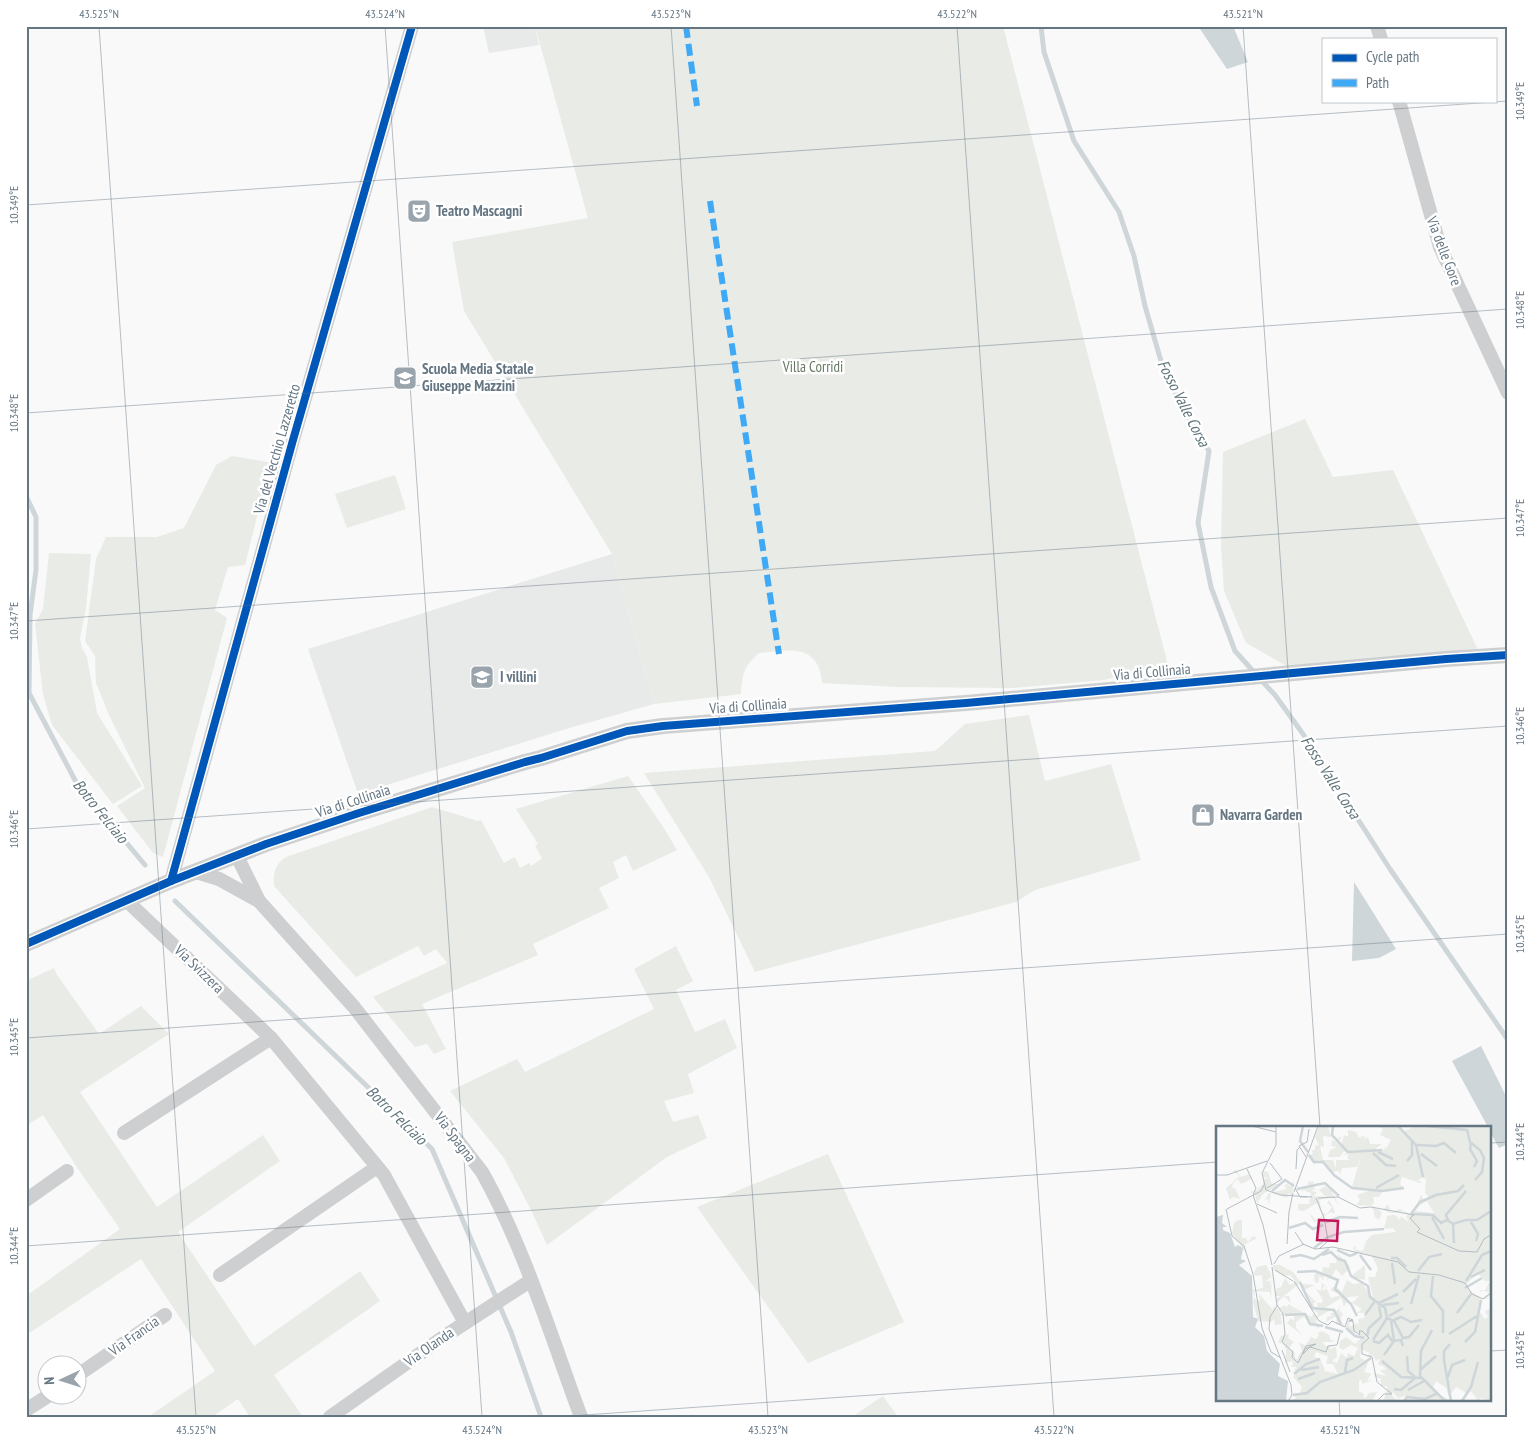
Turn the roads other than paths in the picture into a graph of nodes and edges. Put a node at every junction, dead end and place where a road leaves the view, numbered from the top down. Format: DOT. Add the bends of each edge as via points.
graph roads {
  1 [pos="412,26"];
  2 [pos="1377,26"];
  3 [pos="1381,38"];
  4 [pos="1399,102"];
  5 [pos="1508,393"];
  6 [pos="1508,655"];
  7 [pos="238,856"];
  8 [pos="196,872"];
  9 [pos="171,881"];
  10 [pos="126,900"];
  11 [pos="259,900"];
  12 [pos="26,944"];
  13 [pos="271,1038"];
  14 [pos="124,1133"];
  15 [pos="377,1167"];
  16 [pos="67,1171"];
  17 [pos="26,1200"];
  18 [pos="220,1275"];
  19 [pos="530,1281"];
  20 [pos="166,1315"];
  21 [pos="468,1321"];
  22 [pos="88,1368"];
  23 [pos="38,1402"];
  24 [pos="26,1410"];
  25 [pos="330,1417"];
  26 [pos="581,1417"];
  1 -- 9 [label="street, Via del Vecchio Lazzeretto"];
  2 -- 3 [label="street"];
  4 -- 5 [label="street, Via delle Gore" via="1440,247"];
  6 -- 7 [label="street, Via di Collinaia" via="627,731 359,812"];
  7 -- 8 [label="street, Via di Collinaia"];
  7 -- 11 [label="street, Via Spagna"];
  8 -- 9 [label="street, Via di Collinaia"];
  8 -- 11 [label="street, Via Spagna" via="219,879"];
  9 -- 10 [label="street, Via di Collinaia"];
  10 -- 12 [label="street, Via di Collinaia"];
  10 -- 13 [label="street, Via Svizzera"];
  11 -- 19 [label="street, Via Spagna" via="354,1008 482,1172"];
  13 -- 14 [label="street"];
  13 -- 15 [label="street, Via Svizzera"];
  15 -- 18 [label="street"];
  15 -- 21 [label="street, Via Svizzera"];
  16 -- 17 [label="street"];
  19 -- 21 [label="street, Via Olanda"];
  19 -- 26 [label="street, Via Spagna"];
  20 -- 22 [label="street, Via Francia"];
  21 -- 25 [label="street, Via Olanda"];
  23 -- 24 [label="street"];
}
